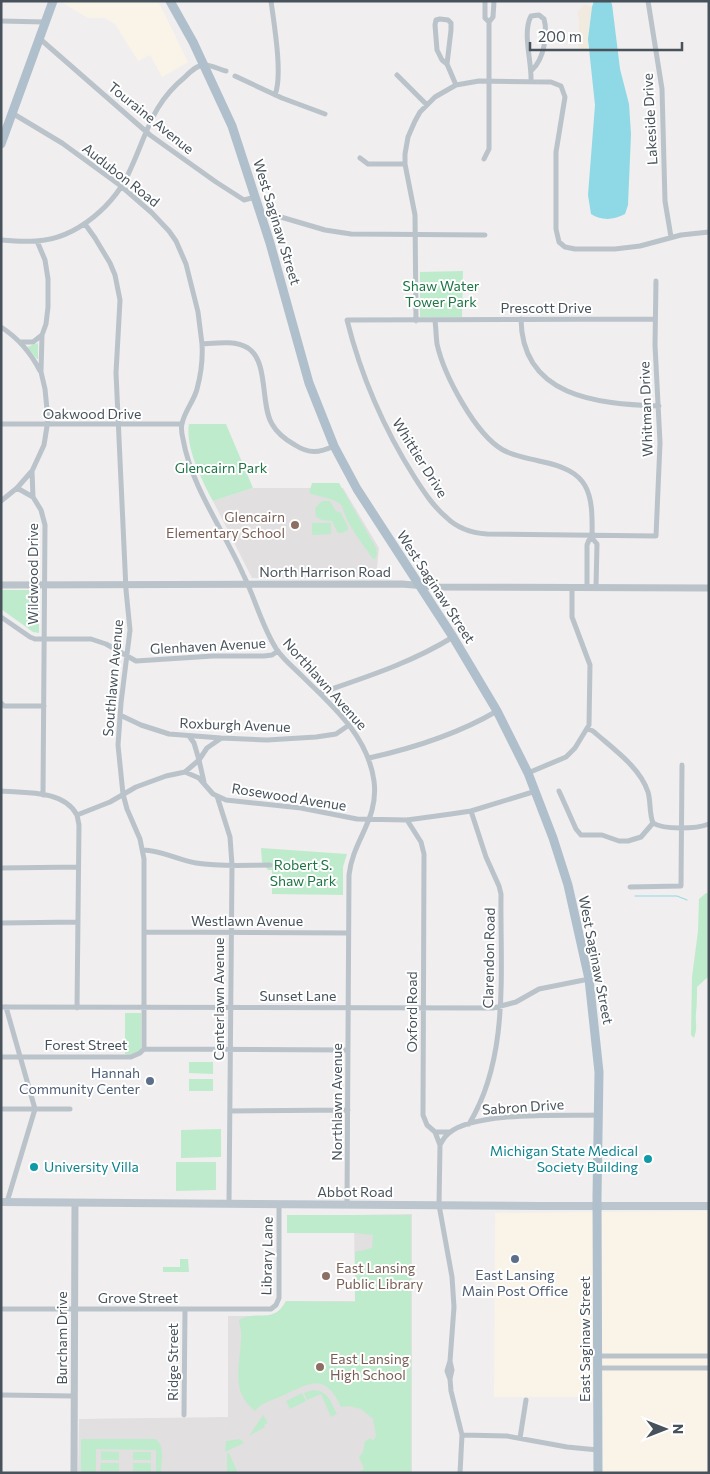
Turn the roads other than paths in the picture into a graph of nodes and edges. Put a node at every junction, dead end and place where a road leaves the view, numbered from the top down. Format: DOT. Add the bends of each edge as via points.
graph roads {
  1 [pos="53,1"];
  2 [pos="170,1"];
  3 [pos="270,1"];
  4 [pos="485,1"];
  5 [pos="494,1"];
  6 [pos="648,1"];
  7 [pos="1,21"];
  8 [pos="45,22"];
  9 [pos="489,22"];
  10 [pos="39,38"];
  11 [pos="204,64"];
  12 [pos="447,64"];
  13 [pos="532,70"];
  14 [pos="226,71"];
  15 [pos="397,75"];
  16 [pos="235,76"];
  17 [pos="489,81"];
  18 [pos="531,81"];
  19 [pos="456,85"];
  20 [pos="275,95"];
  21 [pos="427,105"];
  22 [pos="12,113"];
  23 [pos="325,114"];
  24 [pos="145,131"];
  25 [pos="1,144"];
  26 [pos="360,158"];
  27 [pos="484,159"];
  28 [pos="405,164"];
  29 [pos="121,186"];
  30 [pos="256,197"];
  31 [pos="262,216"];
  32 [pos="84,224"];
  33 [pos="709,232"];
  34 [pos="416,235"];
  35 [pos="485,235"];
  36 [pos="671,237"];
  37 [pos="1,240"];
  38 [pos="37,241"];
  39 [pos="656,281"];
  40 [pos="521,319"];
  41 [pos="655,319"];
  42 [pos="347,320"];
  43 [pos="416,321"];
  44 [pos="435,321"];
  45 [pos="1,327"];
  46 [pos="42,335"];
  47 [pos="21,342"];
  48 [pos="202,344"];
  49 [pos="40,372"];
  50 [pos="659,406"];
  51 [pos="1,424"];
  52 [pos="182,424"];
  53 [pos="48,425"];
  54 [pos="118,425"];
  55 [pos="334,446"];
  56 [pos="32,471"];
  57 [pos="17,488"];
  58 [pos="33,497"];
  59 [pos="1,501"];
  60 [pos="656,536"];
  61 [pos="592,537"];
  62 [pos="248,584"];
  63 [pos="1,585"];
  64 [pos="45,585"];
  65 [pos="126,585"];
  66 [pos="419,586"];
  67 [pos="572,587"];
  68 [pos="587,587"];
  69 [pos="596,587"];
  70 [pos="709,588"];
  71 [pos="1,617"];
  72 [pos="453,637"];
  73 [pos="44,639"];
  74 [pos="278,651"];
  75 [pos="128,656"];
  76 [pos="320,694"];
  77 [pos="2,705"];
  78 [pos="44,706"];
  79 [pos="497,711"];
  80 [pos="120,715"];
  81 [pos="349,725"];
  82 [pos="588,729"];
  83 [pos="189,736"];
  84 [pos="221,738"];
  85 [pos="369,758"];
  86 [pos="199,760"];
  87 [pos="682,765"];
  88 [pos="185,772"];
  89 [pos="528,773"];
  90 [pos="204,783"];
  91 [pos="1,791"];
  92 [pos="536,791"];
  93 [pos="559,791"];
  94 [pos="123,794"];
  95 [pos="43,795"];
  96 [pos="217,796"];
  97 [pos="471,811"];
  98 [pos="77,815"];
  99 [pos="370,820"];
  100 [pos="407,820"];
  101 [pos="653,823"];
  102 [pos="709,824"];
  103 [pos="681,827"];
  104 [pos="143,850"];
  105 [pos="232,865"];
  106 [pos="270,865"];
  107 [pos="1,868"];
  108 [pos="78,868"];
  109 [pos="630,887"];
  110 [pos="78,922"];
  111 [pos="1,923"];
  112 [pos="145,932"];
  113 [pos="231,932"];
  114 [pos="348,933"];
  115 [pos="589,979"];
  116 [pos="4,1007"];
  117 [pos="144,1007"];
  118 [pos="230,1007"];
  119 [pos="423,1007"];
  120 [pos="500,1007"];
  121 [pos="77,1008"];
  122 [pos="348,1008"];
  123 [pos="144,1049"];
  124 [pos="231,1050"];
  125 [pos="348,1050"];
  126 [pos="1,1057"];
  127 [pos="20,1057"];
  128 [pos="1,1109"];
  129 [pos="36,1109"];
  130 [pos="70,1109"];
  131 [pos="477,1109"];
  132 [pos="348,1110"];
  133 [pos="230,1111"];
  134 [pos="600,1115"];
  135 [pos="485,1120"];
  136 [pos="468,1124"];
  137 [pos="435,1132"];
  138 [pos="450,1132"];
  139 [pos="440,1146"];
  140 [pos="4,1202"];
  141 [pos="75,1204"];
  142 [pos="229,1204"];
  143 [pos="279,1204"];
  144 [pos="347,1204"];
  145 [pos="439,1205"];
  146 [pos="598,1205"];
  147 [pos="709,1206"];
  148 [pos="274,1308"];
  149 [pos="1,1309"];
  150 [pos="75,1309"];
  151 [pos="185,1309"];
  152 [pos="599,1356"];
  153 [pos="709,1356"];
  154 [pos="599,1368"];
  155 [pos="709,1368"];
  156 [pos="1,1395"];
  157 [pos="74,1396"];
  158 [pos="526,1400"];
  159 [pos="184,1415"];
  160 [pos="462,1435"];
  161 [pos="520,1438"];
  162 [pos="598,1450"];
  163 [pos="74,1473"];
  164 [pos="460,1473"];
  165 [pos="598,1473"];
  1 -- 8 [label="main road"];
  2 -- 11 [label="main road, West Saginaw Street"];
  3 -- 20 [label="street" via="278,72"];
  4 -- 9 [label="street" via="485,18"];
  5 -- 9 [label="street" via="493,17"];
  6 -- 36 [label="street, Lakeside Drive" via="661,73 665,201"];
  7 -- 8 [label="street"];
  8 -- 10 [label="main road"];
  9 -- 17 [label="street"];
  10 -- 22 [label="main road"];
  10 -- 24 [label="street, Touraine Avenue"];
  11 -- 14 [label="street"];
  11 -- 24 [label="street" via="196,67 170,91"];
  11 -- 30 [label="main road, West Saginaw Street" via="232,126"];
  12 -- 12 [label="street" via="436,50 435,25 440,19 448,20 451,26"];
  12 -- 19 [label="street"];
  13 -- 13 [label="street" via="538,64 546,32 544,19 539,15 531,16 527,32"];
  13 -- 18 [label="street"];
  15 -- 21 [label="street"];
  16 -- 20 [label="street"];
  17 -- 18 [label="street"];
  17 -- 19 [label="street"];
  17 -- 27 [label="street" via="489,149"];
  18 -- 36 [label="street" via="555,82 565,92 556,152 556,229 559,242 575,249 615,249"];
  19 -- 21 [label="street"];
  20 -- 23 [label="street"];
  21 -- 28 [label="street" via="408,137"];
  22 -- 25 [label="main road"];
  22 -- 29 [label="street, Audubon Road" via="62,143"];
  24 -- 29 [label="street"];
  24 -- 30 [label="street, Touraine Avenue" via="244,200"];
  26 -- 28 [label="street" via="368,164"];
  28 -- 34 [label="street"];
  29 -- 32 [label="street" via="108,205"];
  29 -- 48 [label="street, Audubon Road" via="152,213 176,241 191,283"];
  30 -- 31 [label="main road, West Saginaw Street"];
  31 -- 34 [label="street" via="274,214 337,233"];
  31 -- 55 [label="main road, West Saginaw Street" via="309,383"];
  32 -- 38 [label="street"];
  32 -- 54 [label="street, Southlawn Avenue" via="110,263 119,294 116,356"];
  33 -- 36 [label="street"];
  34 -- 35 [label="street"];
  34 -- 43 [label="street"];
  37 -- 38 [label="street"];
  38 -- 46 [label="street, Wildwood Drive" via="46,260 48,279 46,324"];
  39 -- 41 [label="street, Whitman Drive"];
  40 -- 41 [label="street, Prescott Drive"];
  40 -- 44 [label="street, Prescott Drive"];
  40 -- 50 [label="street" via="523,342 530,360 556,387 599,400"];
  41 -- 50 [label="street, Whitman Drive"];
  42 -- 43 [label="street, Prescott Drive"];
  42 -- 61 [label="street, Whittier Drive" via="359,364 388,431 414,477 447,518 466,530 481,534"];
  43 -- 44 [label="street, Prescott Drive"];
  44 -- 61 [label="street" via="437,343 445,366 478,426 503,450 560,466 578,477 590,496"];
  45 -- 47 [label="street"];
  46 -- 47 [label="street" via="33,342"];
  46 -- 49 [label="street, Wildwood Drive"];
  47 -- 49 [label="street"];
  48 -- 52 [label="street" via="202,368 197,391"];
  48 -- 55 [label="street" via="233,344 247,348 256,357 268,416 277,432 298,447 312,452"];
  49 -- 53 [label="street, Wildwood Drive" via="45,388"];
  50 -- 60 [label="street, Whitman Drive"];
  51 -- 53 [label="street, Oakwood Drive"];
  52 -- 54 [label="street, Oakwood Drive"];
  52 -- 62 [label="street, Northlawn Avenue" via="186,452 200,486"];
  53 -- 54 [label="street, Oakwood Drive"];
  53 -- 56 [label="street, Wildwood Drive" via="44,445"];
  54 -- 65 [label="street, Southlawn Avenue"];
  55 -- 66 [label="main road, West Saginaw Street" via="357,489"];
  56 -- 57 [label="street"];
  56 -- 58 [label="street, Wildwood Drive"];
  57 -- 58 [label="street"];
  57 -- 59 [label="street"];
  58 -- 64 [label="street, Wildwood Drive" via="44,517"];
  60 -- 61 [label="street, Whittier Drive"];
  61 -- 68 [label="street" via="587,545"];
  61 -- 69 [label="street" via="597,544"];
  62 -- 65 [label="street, North Harrison Road"];
  62 -- 66 [label="street, North Harrison Road"];
  62 -- 74 [label="street, Northlawn Avenue"];
  63 -- 64 [label="street, North Harrison Road"];
  64 -- 65 [label="street, North Harrison Road"];
  64 -- 73 [label="street, Wildwood Drive"];
  65 -- 75 [label="street, Southlawn Avenue" via="130,630"];
  66 -- 67 [label="street, North Harrison Road"];
  66 -- 72 [label="main road, West Saginaw Street"];
  67 -- 68 [label="street, North Harrison Road"];
  67 -- 82 [label="street" via="572,617 590,665"];
  68 -- 69 [label="street, North Harrison Road"];
  69 -- 70 [label="street, North Harrison Road"];
  71 -- 73 [label="street, Glenhaven Avenue" via="30,637"];
  72 -- 76 [label="street" via="402,664"];
  72 -- 79 [label="main road, West Saginaw Street"];
  73 -- 75 [label="street, Glenhaven Avenue" via="91,639"];
  73 -- 78 [label="street, Wildwood Drive"];
  74 -- 75 [label="street, Glenhaven Avenue" via="264,656 138,661"];
  74 -- 76 [label="street, Northlawn Avenue"];
  75 -- 80 [label="street, Southlawn Avenue"];
  76 -- 81 [label="street, Northlawn Avenue"];
  77 -- 78 [label="street"];
  78 -- 95 [label="street, Wildwood Drive"];
  79 -- 85 [label="street" via="445,736"];
  79 -- 89 [label="main road, West Saginaw Street"];
  80 -- 83 [label="street, Roxburgh Avenue" via="156,731"];
  80 -- 94 [label="street, Southlawn Avenue" via="118,745"];
  81 -- 84 [label="street, Roxburgh Avenue" via="336,734 316,738"];
  81 -- 85 [label="street, Northlawn Avenue"];
  82 -- 89 [label="street" via="566,757"];
  82 -- 101 [label="street" via="642,779 648,791"];
  83 -- 84 [label="street, Roxburgh Avenue"];
  83 -- 86 [label="street"];
  84 -- 86 [label="street"];
  85 -- 99 [label="street, Northlawn Avenue" via="375,790"];
  86 -- 88 [label="street"];
  86 -- 90 [label="street"];
  87 -- 103 [label="street"];
  88 -- 90 [label="street, Rosewood Avenue"];
  88 -- 94 [label="street" via="166,776"];
  89 -- 92 [label="main road, West Saginaw Street"];
  90 -- 96 [label="street, Rosewood Avenue"];
  91 -- 95 [label="street"];
  92 -- 97 [label="street, Rosewood Avenue"];
  92 -- 115 [label="main road, West Saginaw Street" via="568,885"];
  93 -- 101 [label="street" via="581,835 602,835 628,841 642,837"];
  94 -- 98 [label="street"];
  94 -- 104 [label="street, Southlawn Avenue"];
  95 -- 98 [label="street" via="62,800"];
  96 -- 99 [label="street, Rosewood Avenue"];
  96 -- 105 [label="street, Centerlawn Avenue" via="230,837"];
  97 -- 100 [label="street, Rosewood Avenue"];
  97 -- 120 [label="street, Clarendon Road" via="501,894"];
  98 -- 108 [label="street"];
  99 -- 100 [label="street, Rosewood Avenue"];
  99 -- 114 [label="street, Northlawn Avenue" via="350,866"];
  100 -- 119 [label="street, Oxford Road" via="421,842 424,854"];
  101 -- 103 [label="street" via="663,827"];
  102 -- 103 [label="street"];
  103 -- 109 [label="street" via="681,886"];
  104 -- 105 [label="street" via="198,863"];
  104 -- 112 [label="street, Southlawn Avenue"];
  105 -- 106 [label="street"];
  105 -- 113 [label="street, Centerlawn Avenue"];
  107 -- 108 [label="street"];
  108 -- 110 [label="street"];
  110 -- 111 [label="street"];
  110 -- 121 [label="street"];
  112 -- 113 [label="street, Westlawn Avenue"];
  112 -- 117 [label="street, Southlawn Avenue"];
  113 -- 114 [label="street, Westlawn Avenue"];
  113 -- 118 [label="street, Centerlawn Avenue"];
  114 -- 122 [label="street, Northlawn Avenue"];
  115 -- 120 [label="street, Sunset Lane" via="539,990"];
  115 -- 134 [label="main road, West Saginaw Street" via="597,1046"];
  116 -- 121 [label="street, Sunset Lane"];
  116 -- 127 [label="street"];
  117 -- 118 [label="street, Sunset Lane"];
  117 -- 121 [label="street, Sunset Lane"];
  117 -- 123 [label="street, Southlawn Avenue"];
  118 -- 122 [label="street, Sunset Lane"];
  118 -- 124 [label="street, Centerlawn Avenue"];
  119 -- 120 [label="street, Sunset Lane"];
  119 -- 122 [label="street, Sunset Lane"];
  119 -- 137 [label="street, Oxford Road" via="423,1115"];
  120 -- 131 [label="street, Clarendon Road" via="491,1070"];
  122 -- 125 [label="street, Northlawn Avenue"];
  123 -- 124 [label="street, Forest Street"];
  123 -- 127 [label="street, Forest Street" via="131,1057"];
  124 -- 125 [label="street, Forest Street"];
  124 -- 133 [label="street, Centerlawn Avenue"];
  125 -- 132 [label="street, Northlawn Avenue"];
  126 -- 127 [label="street, Forest Street"];
  127 -- 129 [label="street"];
  128 -- 129 [label="street"];
  129 -- 130 [label="street"];
  129 -- 140 [label="street"];
  131 -- 135 [label="street"];
  131 -- 136 [label="street, Clarendon Road"];
  132 -- 133 [label="street"];
  132 -- 144 [label="street, Northlawn Avenue"];
  133 -- 142 [label="street, Centerlawn Avenue"];
  134 -- 135 [label="street, Sabron Drive"];
  134 -- 146 [label="main road, West Saginaw Street"];
  135 -- 136 [label="street, Sabron Drive"];
  136 -- 138 [label="street, Sabron Drive"];
  137 -- 138 [label="street, Sabron Drive"];
  137 -- 139 [label="street, Oxford Road"];
  138 -- 139 [label="street"];
  139 -- 145 [label="street, Oxford Road"];
  140 -- 141 [label="main road, Abbot Road"];
  141 -- 142 [label="main road, Abbot Road"];
  141 -- 150 [label="street, Burcham Drive"];
  142 -- 143 [label="main road, Abbot Road"];
  143 -- 144 [label="main road, Abbot Road"];
  143 -- 148 [label="street, Library Lane" via="279,1298"];
  144 -- 145 [label="main road, Abbot Road"];
  145 -- 146 [label="main road, Abbot Road"];
  145 -- 160 [label="street, Oxford Road" via="453,1286 447,1371"];
  146 -- 147 [label="main road, Abbot Road"];
  146 -- 152 [label="main road, East Saginaw Street"];
  148 -- 151 [label="street, Grove Street"];
  149 -- 150 [label="street, Grove Street"];
  150 -- 151 [label="street, Grove Street"];
  150 -- 157 [label="street, Burcham Drive"];
  151 -- 159 [label="street, Ridge Street"];
  152 -- 153 [label="street"];
  152 -- 154 [label="main road, East Saginaw Street"];
  154 -- 155 [label="street"];
  154 -- 162 [label="main road, East Saginaw Street"];
  156 -- 157 [label="street"];
  157 -- 163 [label="street, Burcham Drive"];
  158 -- 161 [label="street"];
  160 -- 161 [label="street"];
  160 -- 164 [label="street, Oxford Road"];
  161 -- 162 [label="street"];
  162 -- 165 [label="main road, East Saginaw Street"];
}
